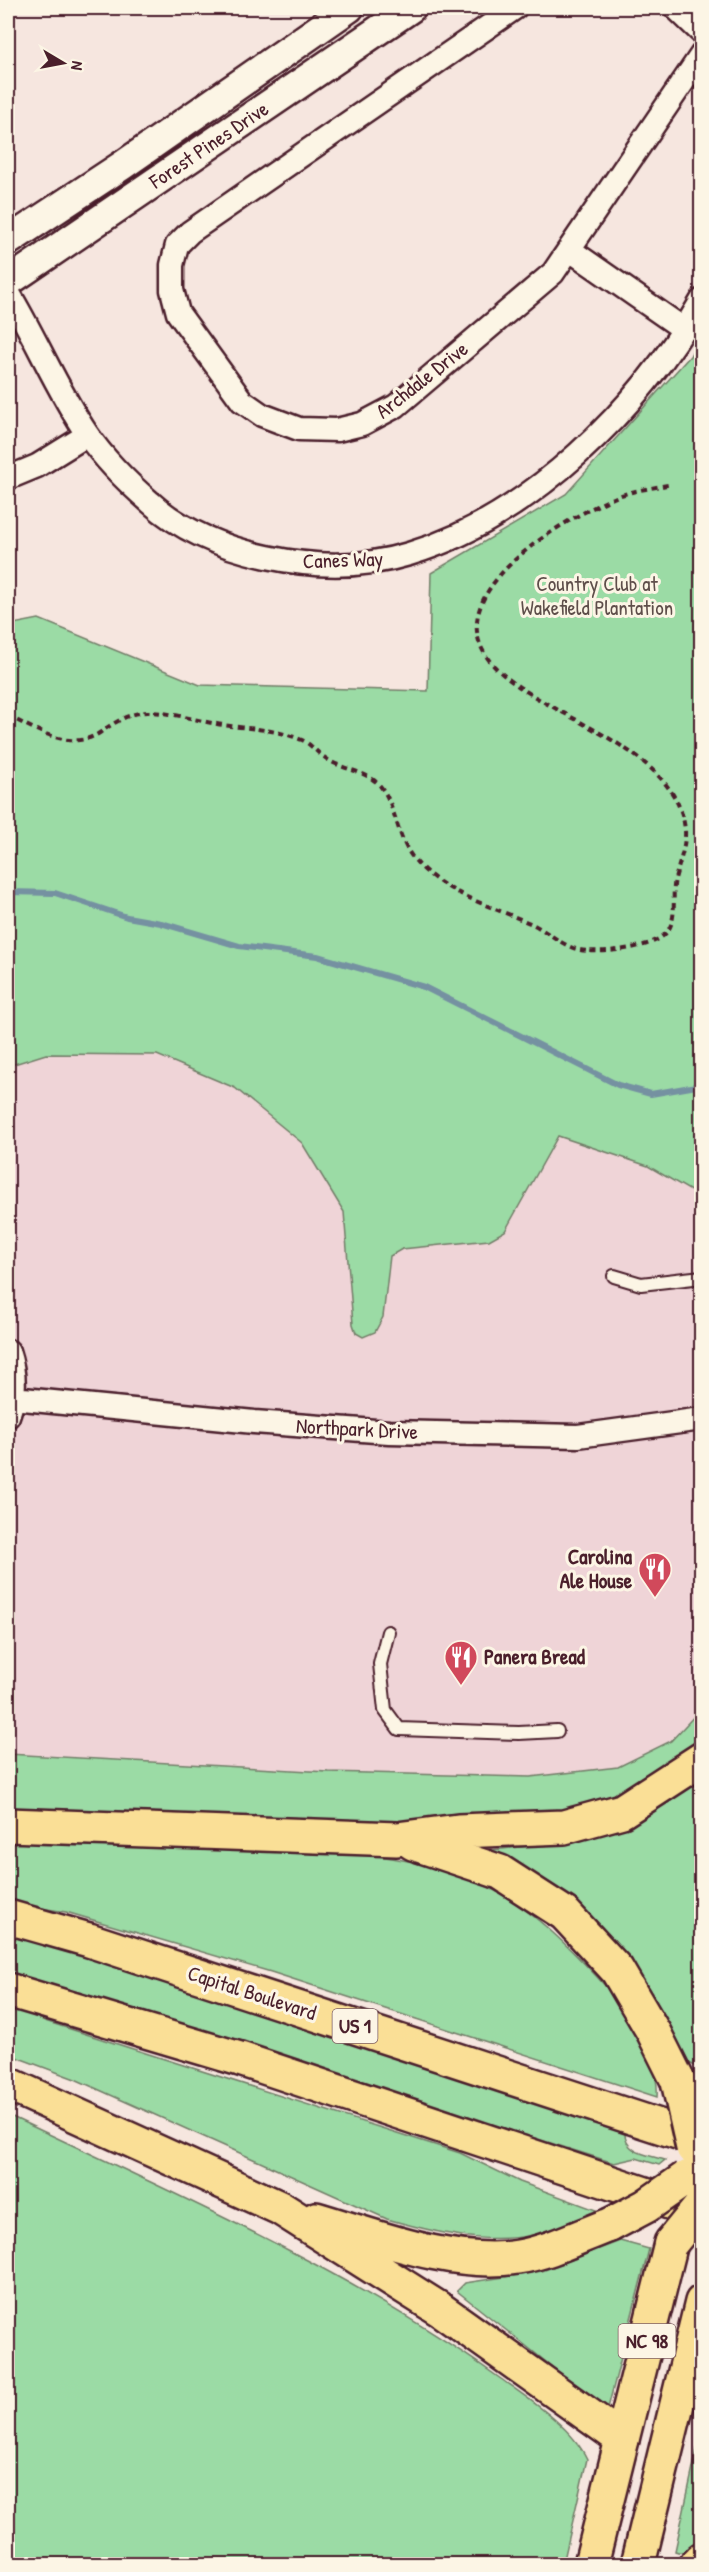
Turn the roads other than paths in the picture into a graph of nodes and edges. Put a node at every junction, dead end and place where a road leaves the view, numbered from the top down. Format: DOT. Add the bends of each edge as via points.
graph roads {
  1 [pos="349,8"];
  2 [pos="411,8"];
  3 [pos="514,8"];
  4 [pos="676,8"];
  5 [pos="702,33"];
  6 [pos="702,54"];
  7 [pos="8,241"];
  8 [pos="570,250"];
  9 [pos="8,282"];
  10 [pos="8,292"];
  11 [pos="702,300"];
  12 [pos="685,330"];
  13 [pos="87,435"];
  14 [pos="8,478"];
  15 [pos="614,1276"];
  16 [pos="702,1277"];
  17 [pos="8,1351"];
  18 [pos="10,1407"];
  19 [pos="702,1419"];
  20 [pos="388,1632"];
  21 [pos="557,1731"];
  22 [pos="702,1759"];
  23 [pos="8,1825"];
  24 [pos="397,1839"];
  25 [pos="8,1917"];
  26 [pos="8,1990"];
  27 [pos="8,2084"];
  28 [pos="697,2171"];
  29 [pos="280,2208"];
  30 [pos="702,2212"];
  31 [pos="702,2302"];
  32 [pos="622,2439"];
  33 [pos="702,2559"];
  34 [pos="591,2565"];
  35 [pos="638,2565"];
  36 [pos="697,2565"];
  1 -- 7 [label="street, Forest Pines Drive"];
  2 -- 9 [label="street, Forest Pines Drive"];
  3 -- 8 [label="street, Archdale Drive" via="190,232 177,245 174,255 171,279 175,302 189,331 232,389 253,409 299,429 337,430 362,424 396,406 553,273"];
  4 -- 5 [label="street"];
  6 -- 8 [label="street, Archdale Drive"];
  8 -- 12 [label="street"];
  10 -- 13 [label="street, Canes Way"];
  11 -- 12 [label="street, Canes Way"];
  12 -- 13 [label="street, Canes Way" via="612,420 527,494 465,532 408,555 373,562 314,565 228,546 203,536 151,504"];
  13 -- 14 [label="street" via="37,466"];
  15 -- 16 [label="lane" via="640,1284"];
  17 -- 18 [label="street" via="13,1372"];
  18 -- 19 [label="street, Northpark Drive" via="389,1432 578,1436"];
  20 -- 21 [label="lane" via="380,1664 383,1698 385,1710 399,1729 519,1734"];
  22 -- 24 [label="highway" via="622,1811 564,1827 458,1831"];
  23 -- 24 [label="highway"];
  24 -- 28 [label="highway, bridge" via="451,1853 500,1872 565,1914 617,1970 678,2081"];
  25 -- 28 [label="highway, Capital Boulevard / US 1" via="322,2015"];
  26 -- 30 [label="highway" via="240,2059"];
  27 -- 29 [label="highway"];
  28 -- 29 [label="highway, bridge" via="610,2225 518,2257 484,2258 434,2252"];
  28 -- 32 [label="highway, NC 98, bridge" via="671,2242"];
  29 -- 32 [label="highway" via="441,2310"];
  31 -- 35 [label="highway, NC 98"];
  32 -- 34 [label="highway, NC 98"];
  33 -- 36 [label="highway"];
}
